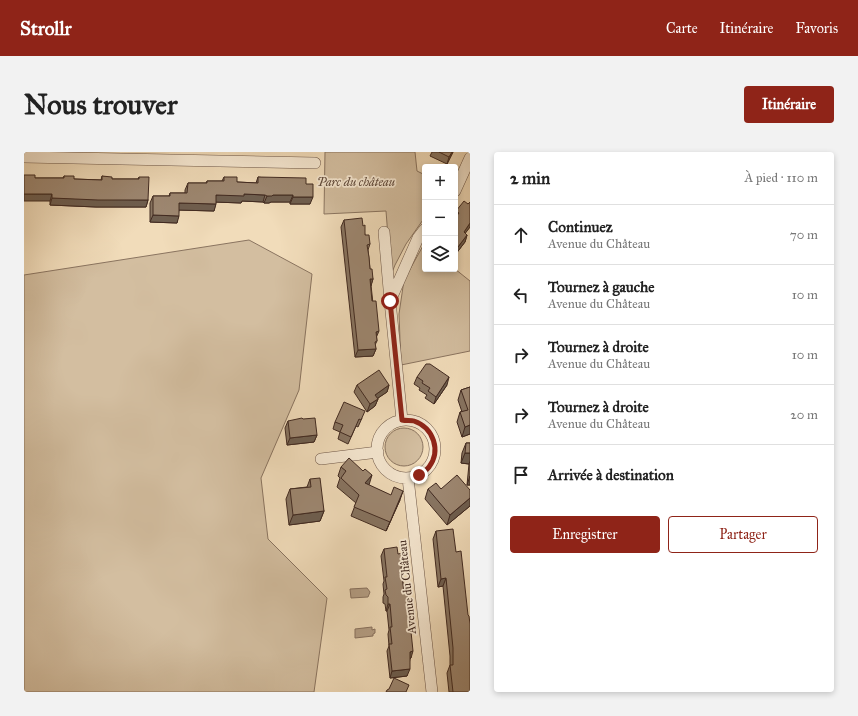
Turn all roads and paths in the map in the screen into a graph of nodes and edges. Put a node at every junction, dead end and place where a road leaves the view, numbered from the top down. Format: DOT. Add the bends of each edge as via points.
graph roads {
  1 [pos="169,156"];
  2 [pos="24,157"];
  3 [pos="470,158"];
  4 [pos="316,163"];
  5 [pos="458,184"];
  6 [pos="384,232"];
  7 [pos="422,233"];
  8 [pos="390,301"];
  9 [pos="402,420"];
  10 [pos="378,452"];
  11 [pos="321,459"];
  12 [pos="408,478"];
  13 [pos="432,692"];
  1 -- 2 [label="street"];
  1 -- 4 [label="street"];
  3 -- 5 [label="street"];
  6 -- 8 [label="street"];
  7 -- 8 [label="street"];
  8 -- 9 [label="street"];
  9 -- 10 [label="street" via="394,423 381,435"];
  9 -- 12 [label="street" via="414,421 424,426 432,435 435,446 434,458 429,468 419,475"];
  10 -- 11 [label="street"];
  10 -- 12 [label="street" via="381,462 388,471"];
  12 -- 13 [label="street, Avenue du Château"];
}
